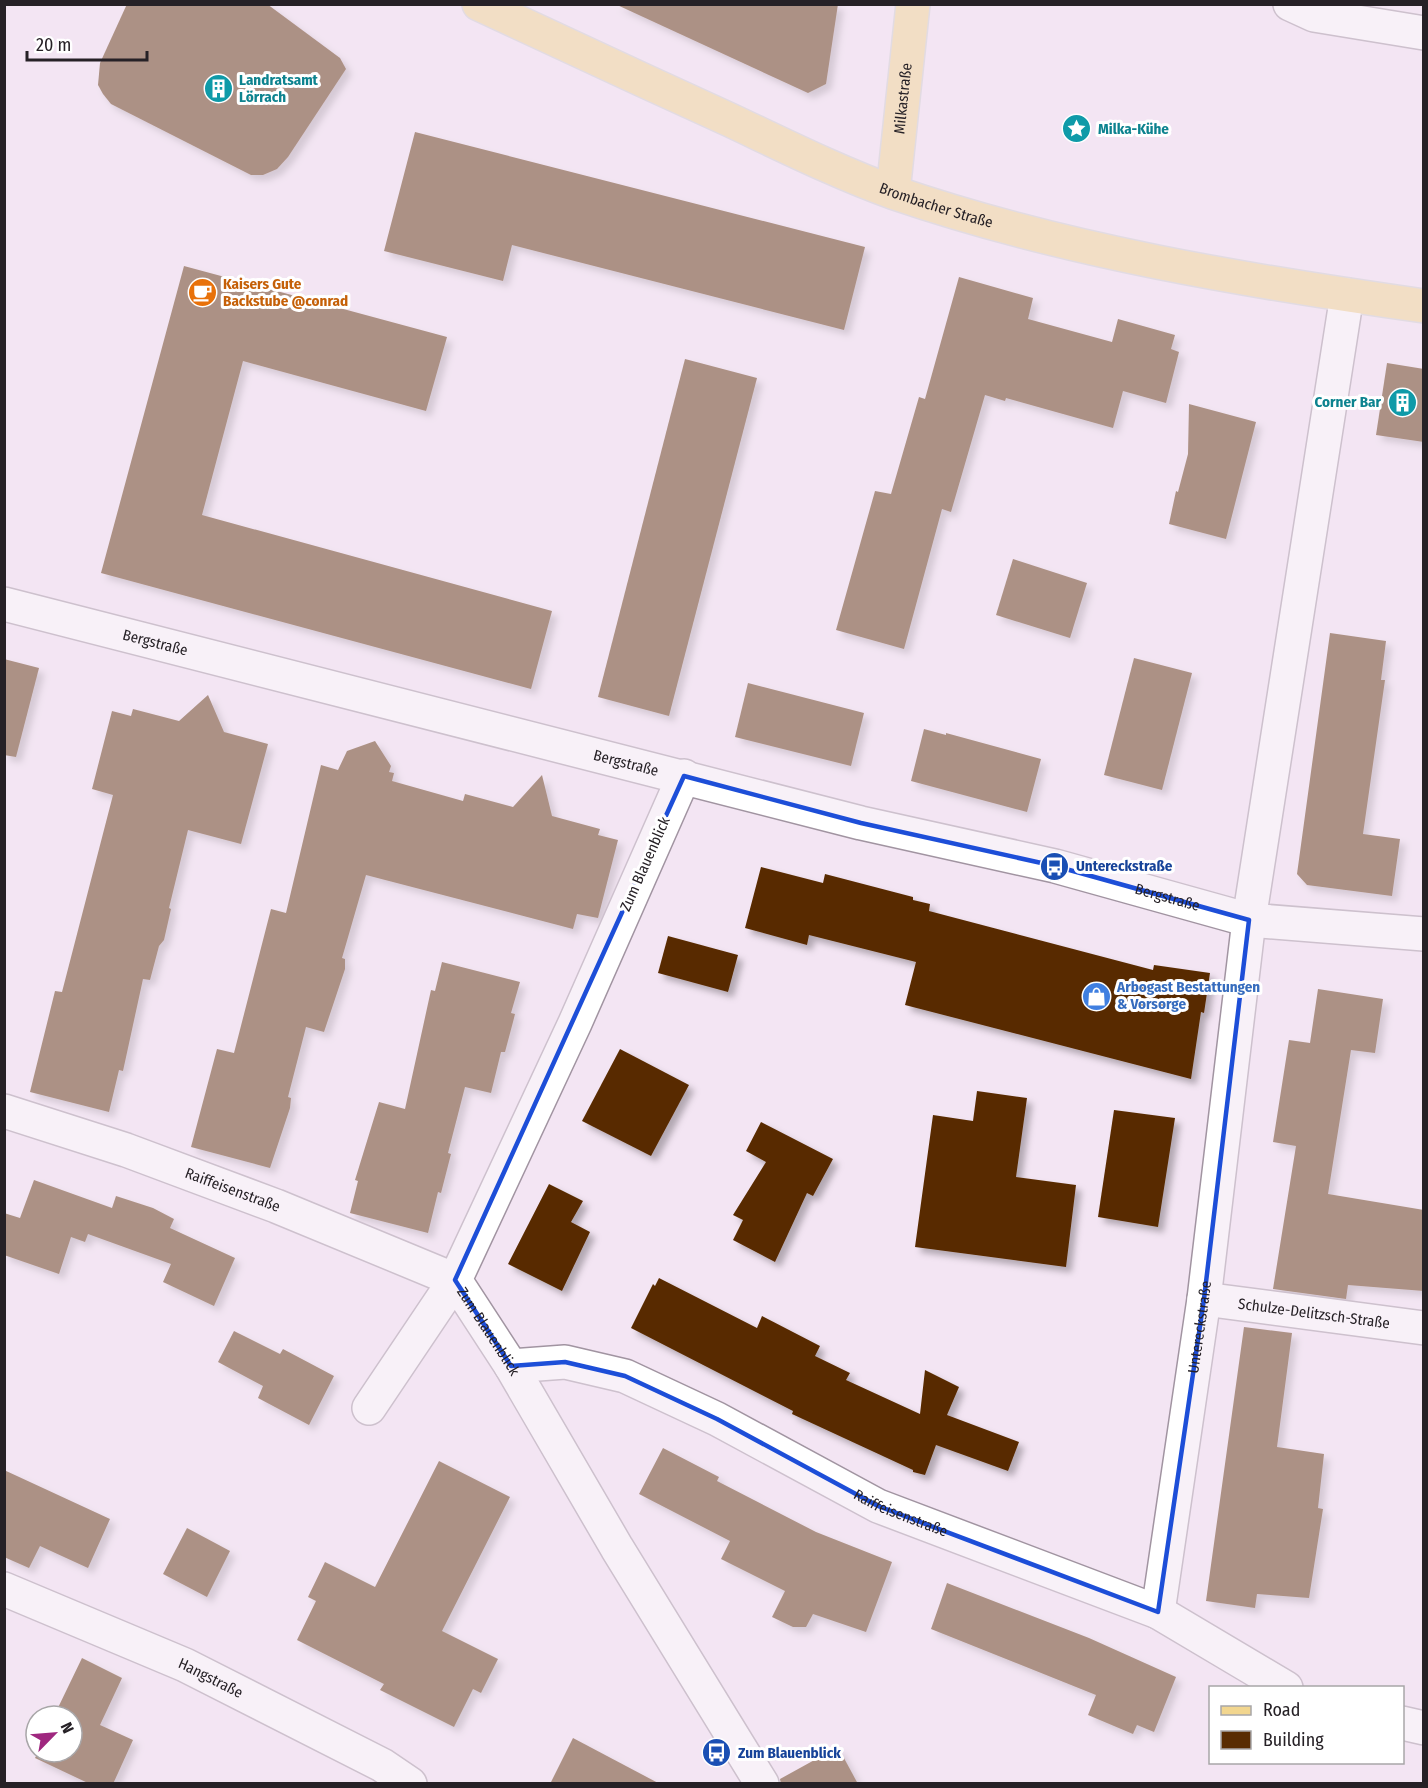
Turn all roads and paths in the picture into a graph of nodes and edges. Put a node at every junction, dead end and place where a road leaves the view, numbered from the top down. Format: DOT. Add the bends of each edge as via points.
graph roads {
  1 [pos="479,4"];
  2 [pos="913,4"];
  3 [pos="1290,4"];
  4 [pos="1424,33"];
  5 [pos="893,192"];
  6 [pos="1347,295"];
  7 [pos="1424,306"];
  8 [pos="4,604"];
  9 [pos="684,776"];
  10 [pos="1249,920"];
  11 [pos="1424,934"];
  12 [pos="4,1112"];
  13 [pos="455,1280"];
  14 [pos="1204,1299"];
  15 [pos="1424,1328"];
  16 [pos="511,1366"];
  17 [pos="369,1408"];
  18 [pos="4,1589"];
  19 [pos="1158,1612"];
  20 [pos="1283,1686"];
  21 [pos="1404,1723"];
  22 [pos="1424,1728"];
  23 [pos="410,1784"];
  24 [pos="762,1784"];
  1 -- 5 [label="main road, Brombacher Straße"];
  2 -- 5 [label="main road, Milkastraße"];
  3 -- 4 [label="street" via="1314,15"];
  5 -- 6 [label="main road, Brombacher Straße" via="1026,233"];
  6 -- 7 [label="main road, Brombacher Straße"];
  6 -- 10 [label="street, Untereckstraße"];
  8 -- 9 [label="street, Bergstraße"];
  9 -- 10 [label="street, Bergstraße" via="861,823 1055,866"];
  9 -- 13 [label="street, Zum Blauenblick"];
  10 -- 11 [label="street, Bergstraße"];
  10 -- 14 [label="street, Untereckstraße"];
  12 -- 13 [label="street, Raiffeisenstraße" via="158,1162"];
  13 -- 16 [label="street, Zum Blauenblick"];
  13 -- 17 [label="street, Zum Blauenblick"];
  14 -- 15 [label="street, Schulze-Delitzsch-Straße"];
  14 -- 19 [label="street, Untereckstraße"];
  16 -- 19 [label="street, Raiffeisenstraße" via="565,1362 625,1376 717,1419 878,1506"];
  16 -- 24 [label="street, Zum Blauenblick"];
  18 -- 23 [label="street, Hangstraße" via="185,1665 382,1765"];
  19 -- 20 [label="street, Raiffeisenstraße"];
  21 -- 22 [label="street"];
}
